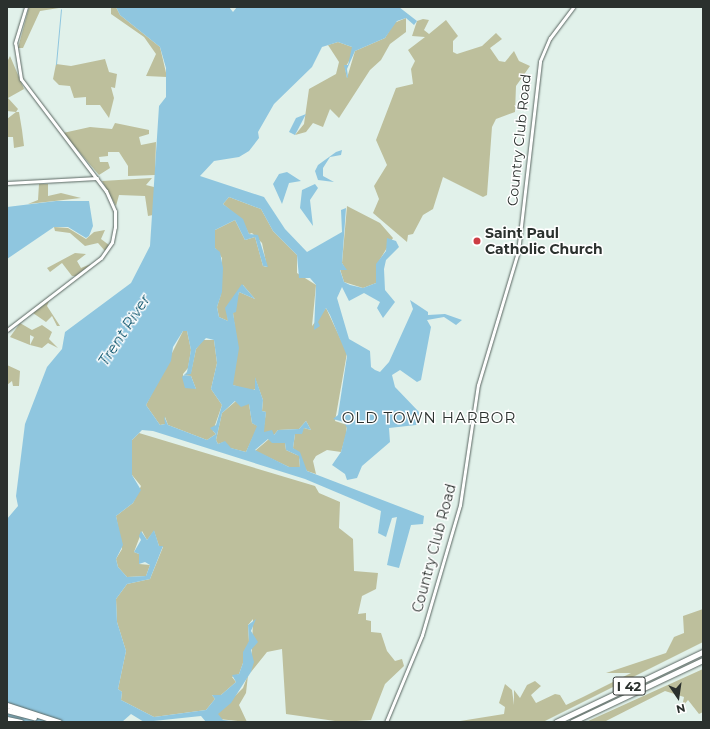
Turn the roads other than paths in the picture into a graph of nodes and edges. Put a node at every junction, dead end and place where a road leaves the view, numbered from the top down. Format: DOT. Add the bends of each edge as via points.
graph roads {
  1 [pos="26,7"];
  2 [pos="573,7"];
  3 [pos="97,178"];
  4 [pos="7,183"];
  5 [pos="7,330"];
  6 [pos="703,652"];
  7 [pos="703,660"];
  8 [pos="7,705"];
  9 [pos="7,710"];
  10 [pos="7,719"];
  11 [pos="21,722"];
  12 [pos="58,722"];
  13 [pos="386,722"];
  14 [pos="556,722"];
  15 [pos="572,722"];
  1 -- 3 [label="street" via="22,13 15,48 23,84"];
  2 -- 13 [label="street, Country Club Road" via="552,34 540,60 518,252 478,385 460,505 422,635"];
  3 -- 4 [label="street"];
  3 -- 5 [label="street" via="115,211 116,227 109,246 97,261"];
  6 -- 14 [label="highway, I 42"];
  7 -- 15 [label="highway"];
  8 -- 12 [label="highway"];
  9 -- 12 [label="highway"];
  10 -- 11 [label="highway"];
}
